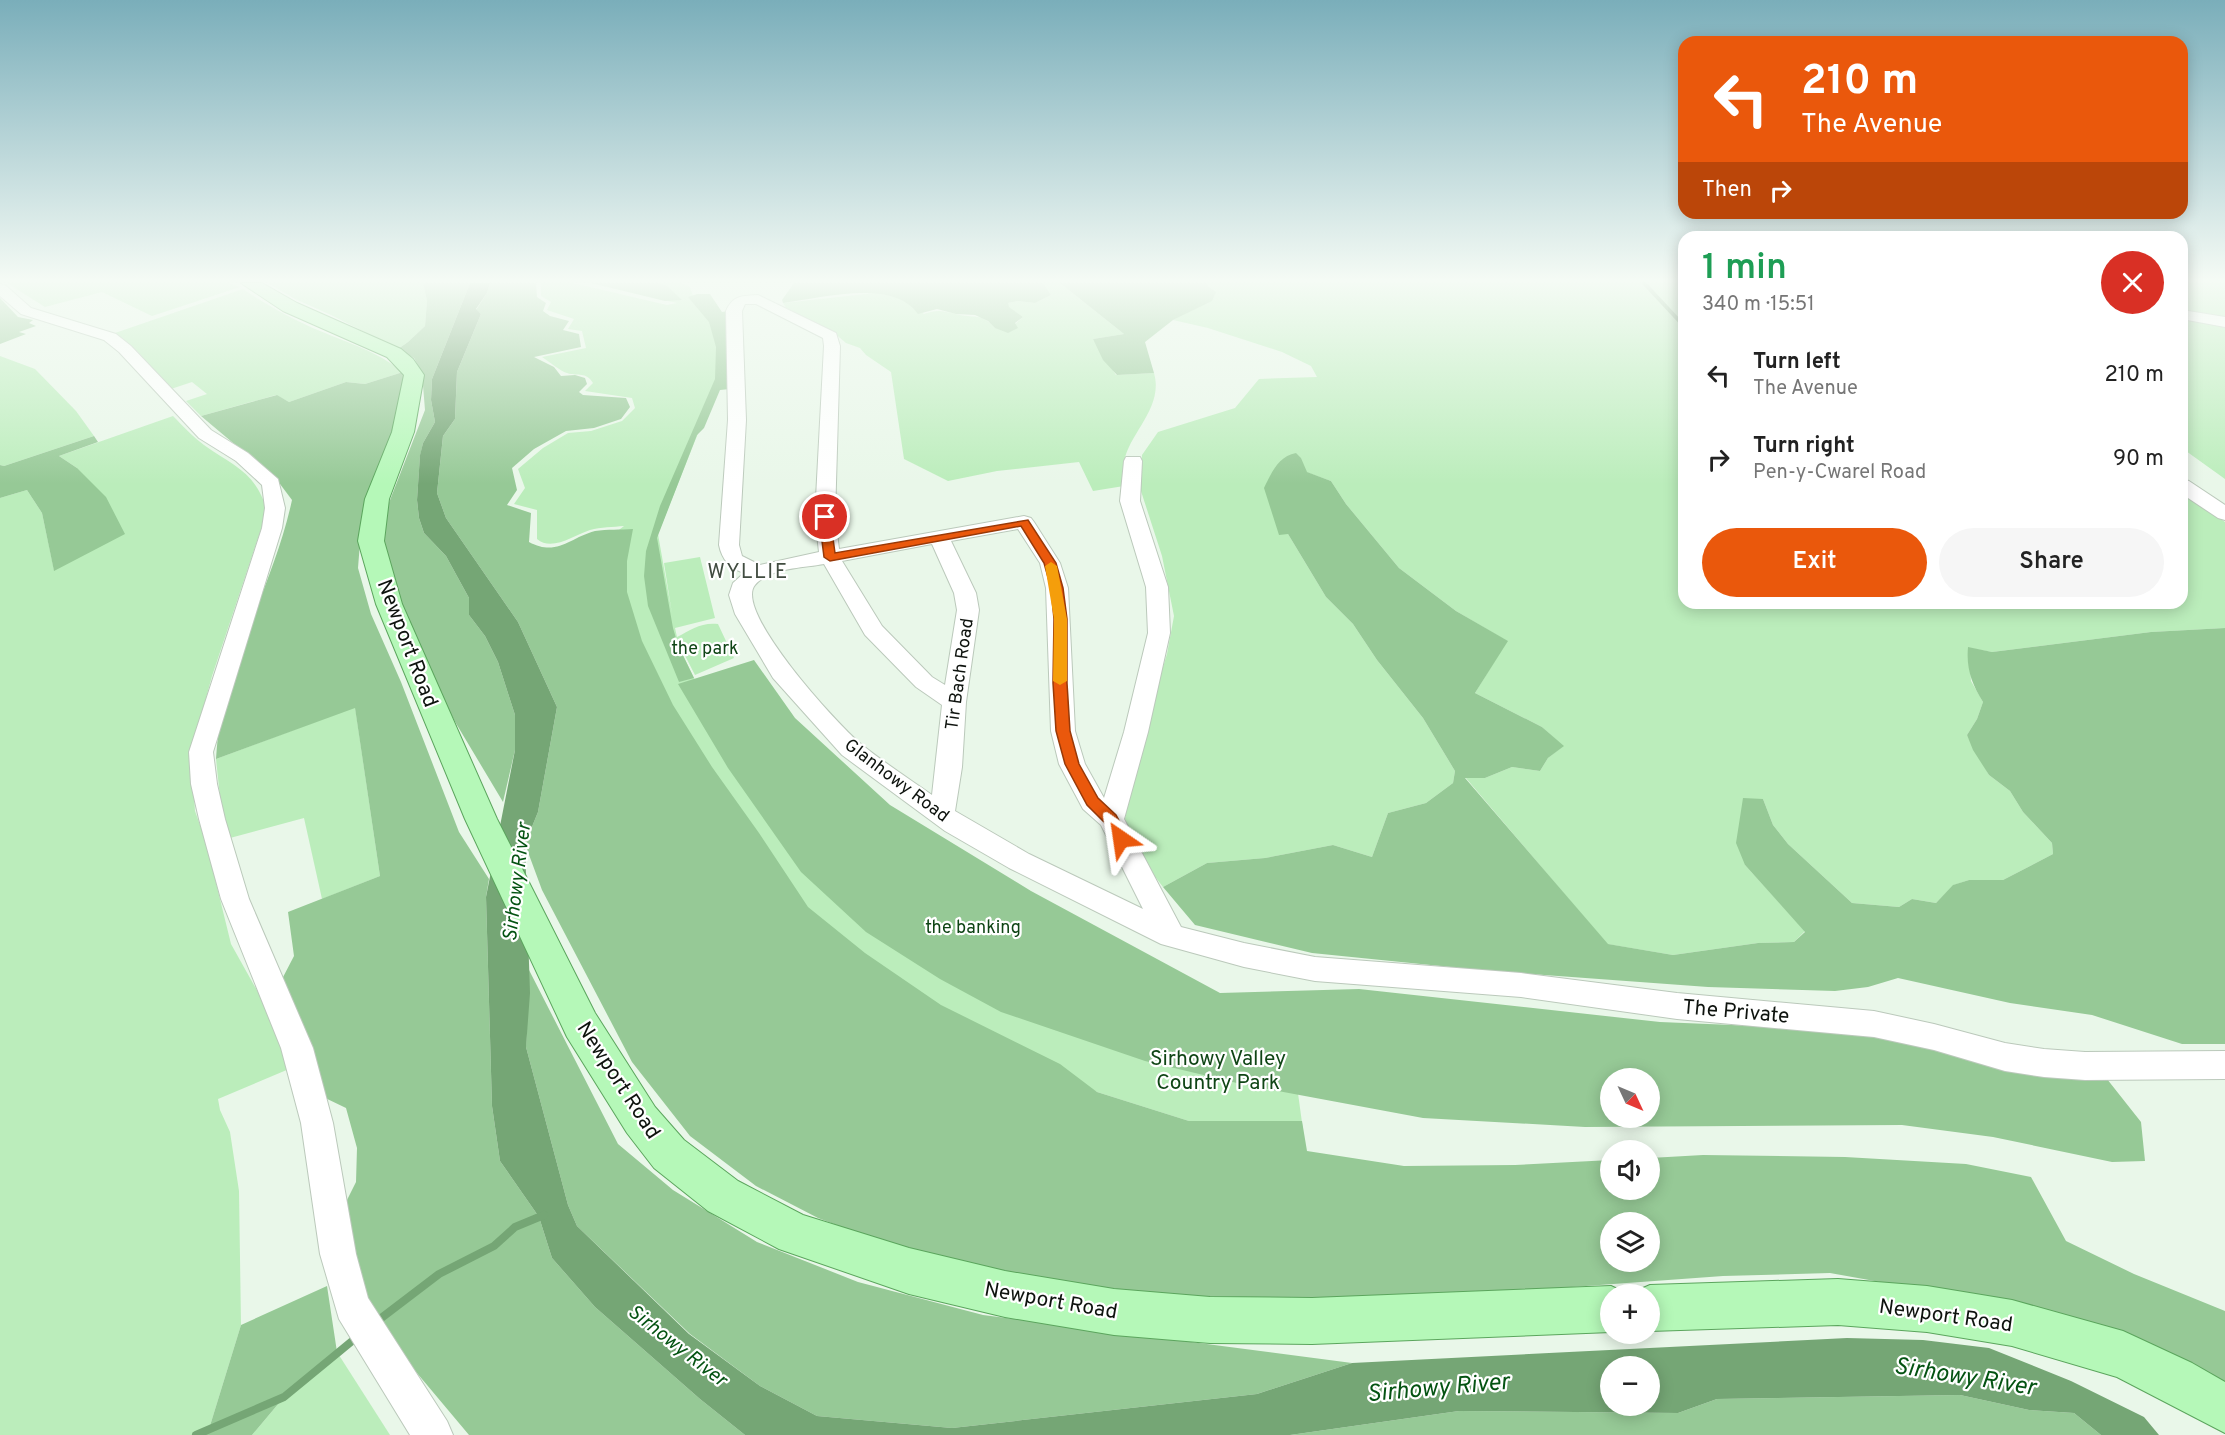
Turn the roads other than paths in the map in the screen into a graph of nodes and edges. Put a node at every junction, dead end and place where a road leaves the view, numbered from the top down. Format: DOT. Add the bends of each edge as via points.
graph roads {
  1 [pos="126,350"];
  2 [pos="387,350"];
  3 [pos="735,350"];
  4 [pos="832,350"];
  5 [pos="1133,461"];
  6 [pos="2188,489"];
  7 [pos="2225,514"];
  8 [pos="939,538"];
  9 [pos="830,557"];
  10 [pos="759,572"];
  11 [pos="954,702"];
  12 [pos="941,816"];
  13 [pos="1111,819"];
  14 [pos="1171,936"];
  15 [pos="1244,955"];
  16 [pos="2225,1065"];
  17 [pos="1660,1308"];
  18 [pos="1600,1310"];
  19 [pos="2225,1409"];
  20 [pos="433,1435"];
  1 -- 20 [label="street" via="206,434 242,457 271,483 275,507 272,528 201,752 204,784 236,899 297,1048 317,1122 338,1254 352,1306"];
  2 -- 18 [label="main road, Newport Road" via="414,375 404,432 377,499 371,541 394,615 481,819 581,1025 641,1120 669,1154 723,1196 805,1238 909,1271 1114,1312 1210,1320 1312,1321"];
  3 -- 10 [label="street" via="737,420 730,556"];
  4 -- 9 [label="street" via="825,517"];
  5 -- 13 [label="street" via="1130,501 1157,587 1159,633"];
  6 -- 7 [label="street"];
  8 -- 9 [label="street"];
  8 -- 11 [label="street, Tir Bach Road" via="965,593 968,610"];
  8 -- 13 [label="street" via="1024,522 1050,563 1060,619 1063,731 1072,764 1092,802"];
  9 -- 10 [label="street"];
  9 -- 11 [label="street" via="873,630 924,682"];
  10 -- 12 [label="street, Glanhowy Road" via="744,583 740,594 746,614 781,673 851,749"];
  11 -- 12 [label="street, Tir Bach Road"];
  12 -- 14 [label="street, Glanhowy Road" via="1019,861"];
  13 -- 14 [label="street"];
  14 -- 15 [label="street, Glanhowy Road"];
  15 -- 16 [label="street, The Private" via="1315,969 1521,985 1677,1006 1874,1024 2044,1063"];
  17 -- 19 [label="main road, Newport Road" via="1838,1302 1927,1309 2012,1323 2123,1355"];
}
